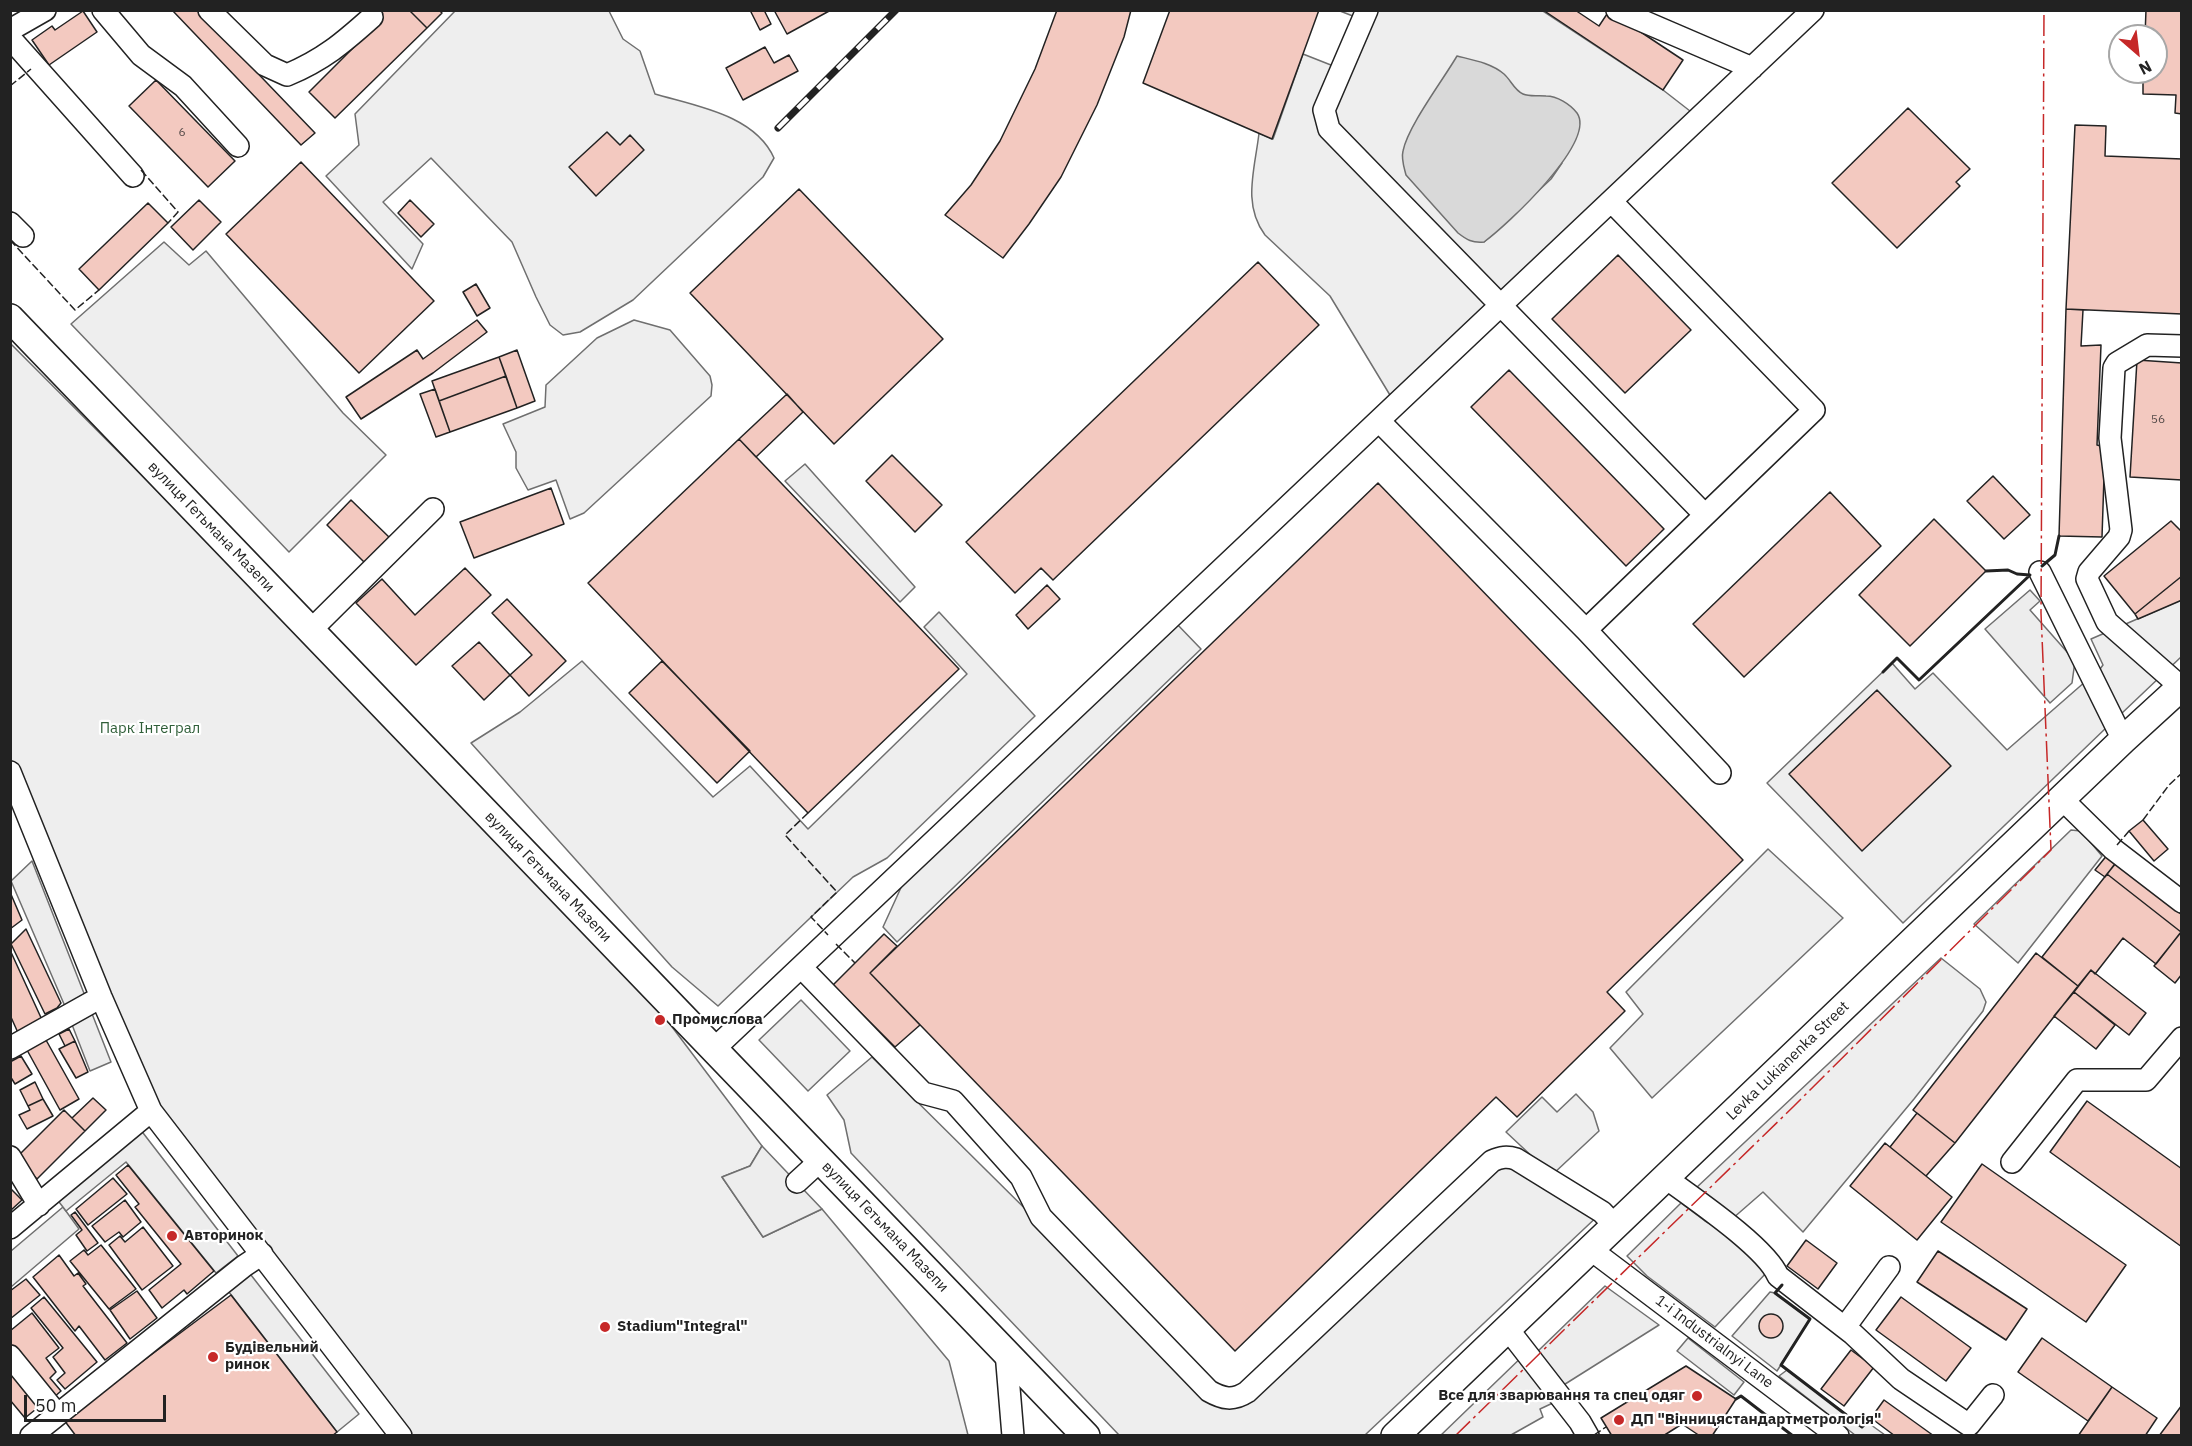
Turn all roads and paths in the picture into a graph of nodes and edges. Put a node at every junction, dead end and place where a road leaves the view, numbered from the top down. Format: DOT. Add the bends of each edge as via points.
graph roads {
  1 [pos="45,10"];
  2 [pos="103,10"];
  3 [pos="1367,10"];
  4 [pos="1617,10"];
  5 [pos="1813,10"];
  6 [pos="220,14"];
  7 [pos="372,17"];
  8 [pos="10,30"];
  9 [pos="10,38"];
  10 [pos="1752,68"];
  11 [pos="238,147"];
  12 [pos="133,176"];
  13 [pos="1611,201"];
  14 [pos="1501,307"];
  15 [pos="10,318"];
  16 [pos="2181,346"];
  17 [pos="1379,421"];
  18 [pos="433,508"];
  19 [pos="1705,515"];
  20 [pos="2040,572"];
  21 [pos="311,630"];
  22 [pos="1586,630"];
  23 [pos="2181,687"];
  24 [pos="2123,740"];
  25 [pos="10,772"];
  26 [pos="1720,773"];
  27 [pos="2061,798"];
  28 [pos="2181,902"];
  29 [pos="801,967"];
  30 [pos="101,997"];
  31 [pos="2181,1038"];
  32 [pos="10,1048"];
  33 [pos="714,1049"];
  34 [pos="151,1111"];
  35 [pos="10,1157"];
  36 [pos="821,1160"];
  37 [pos="2012,1162"];
  38 [pos="1666,1178"];
  39 [pos="797,1182"];
  40 [pos="39,1205"];
  41 [pos="1615,1226"];
  42 [pos="10,1228"];
  43 [pos="1590,1249"];
  44 [pos="262,1254"];
  45 [pos="1889,1267"];
  46 [pos="1845,1327"];
  47 [pos="1507,1328"];
  48 [pos="1006,1352"];
  49 [pos="10,1356"];
  50 [pos="1993,1395"];
  51 [pos="57,1414"];
  52 [pos="31,1436"];
  53 [pos="401,1436"];
  54 [pos="1013,1436"];
  55 [pos="1086,1436"];
  56 [pos="1395,1436"];
  57 [pos="1588,1436"];
  58 [pos="1838,1436"];
  1 -- 8 [label="street"];
  2 -- 11 [label="street" via="141,54 183,86"];
  3 -- 14 [label="street" via="1324,110 1329,129"];
  4 -- 10 [label="street"];
  5 -- 10 [label="street"];
  6 -- 7 [label="street" via="265,65 287,75 313,64"];
  9 -- 12 [label="street"];
  10 -- 13 [label="street"];
  13 -- 14 [label="street"];
  13 -- 19 [label="street" via="1814,410"];
  14 -- 17 [label="street"];
  14 -- 19 [label="street"];
  15 -- 21 [label="main road, вулиця Гетьмана Мазепи"];
  16 -- 23 [label="street" via="2147,345 2114,368 2110,438 2121,530 2087,579 2107,622"];
  17 -- 22 [label="street"];
  17 -- 29 [label="street"];
  18 -- 21 [label="street"];
  19 -- 22 [label="street"];
  20 -- 24 [label="street"];
  21 -- 33 [label="main road, вулиця Гетьмана Мазепи"];
  22 -- 26 [label="street"];
  23 -- 24 [label="main road, Levka Lukianenka Street"];
  24 -- 27 [label="main road, Levka Lukianenka Street"];
  25 -- 30 [label="street"];
  27 -- 28 [label="street" via="2113,849"];
  27 -- 38 [label="main road, Levka Lukianenka Street"];
  29 -- 33 [label="street"];
  29 -- 41 [label="street" via="923,1093 953,1101 1021,1177 1041,1217 1219,1397 1228,1399 1247,1392 1498,1158 1516,1159 1602,1212"];
  30 -- 32 [label="street"];
  30 -- 34 [label="street"];
  31 -- 37 [label="street" via="2146,1080 2078,1080"];
  33 -- 36 [label="main road, вулиця Гетьмана Мазепи"];
  34 -- 40 [label="street"];
  34 -- 44 [label="street"];
  35 -- 40 [label="street"];
  36 -- 39 [label="street"];
  36 -- 48 [label="main road, вулиця Гетьмана Мазепи"];
  38 -- 41 [label="main road, Levka Lukianenka Street"];
  38 -- 46 [label="street" via="1732,1228 1774,1266 1778,1276"];
  40 -- 42 [label="street"];
  41 -- 43 [label="main road, Levka Lukianenka Street"];
  43 -- 47 [label="main road, Levka Lukianenka Street"];
  43 -- 58 [label="street, 1-i Industrialnyi Lane"];
  44 -- 51 [label="street"];
  44 -- 53 [label="street"];
  45 -- 46 [label="street"];
  46 -- 50 [label="street" via="1901,1379 1969,1425"];
  47 -- 56 [label="main road, Levka Lukianenka Street"];
  47 -- 57 [label="street"];
  48 -- 54 [label="street"];
  48 -- 55 [label="main road, вулиця Гетьмана Мазепи"];
  49 -- 51 [label="street"];
  51 -- 52 [label="street"];
}
